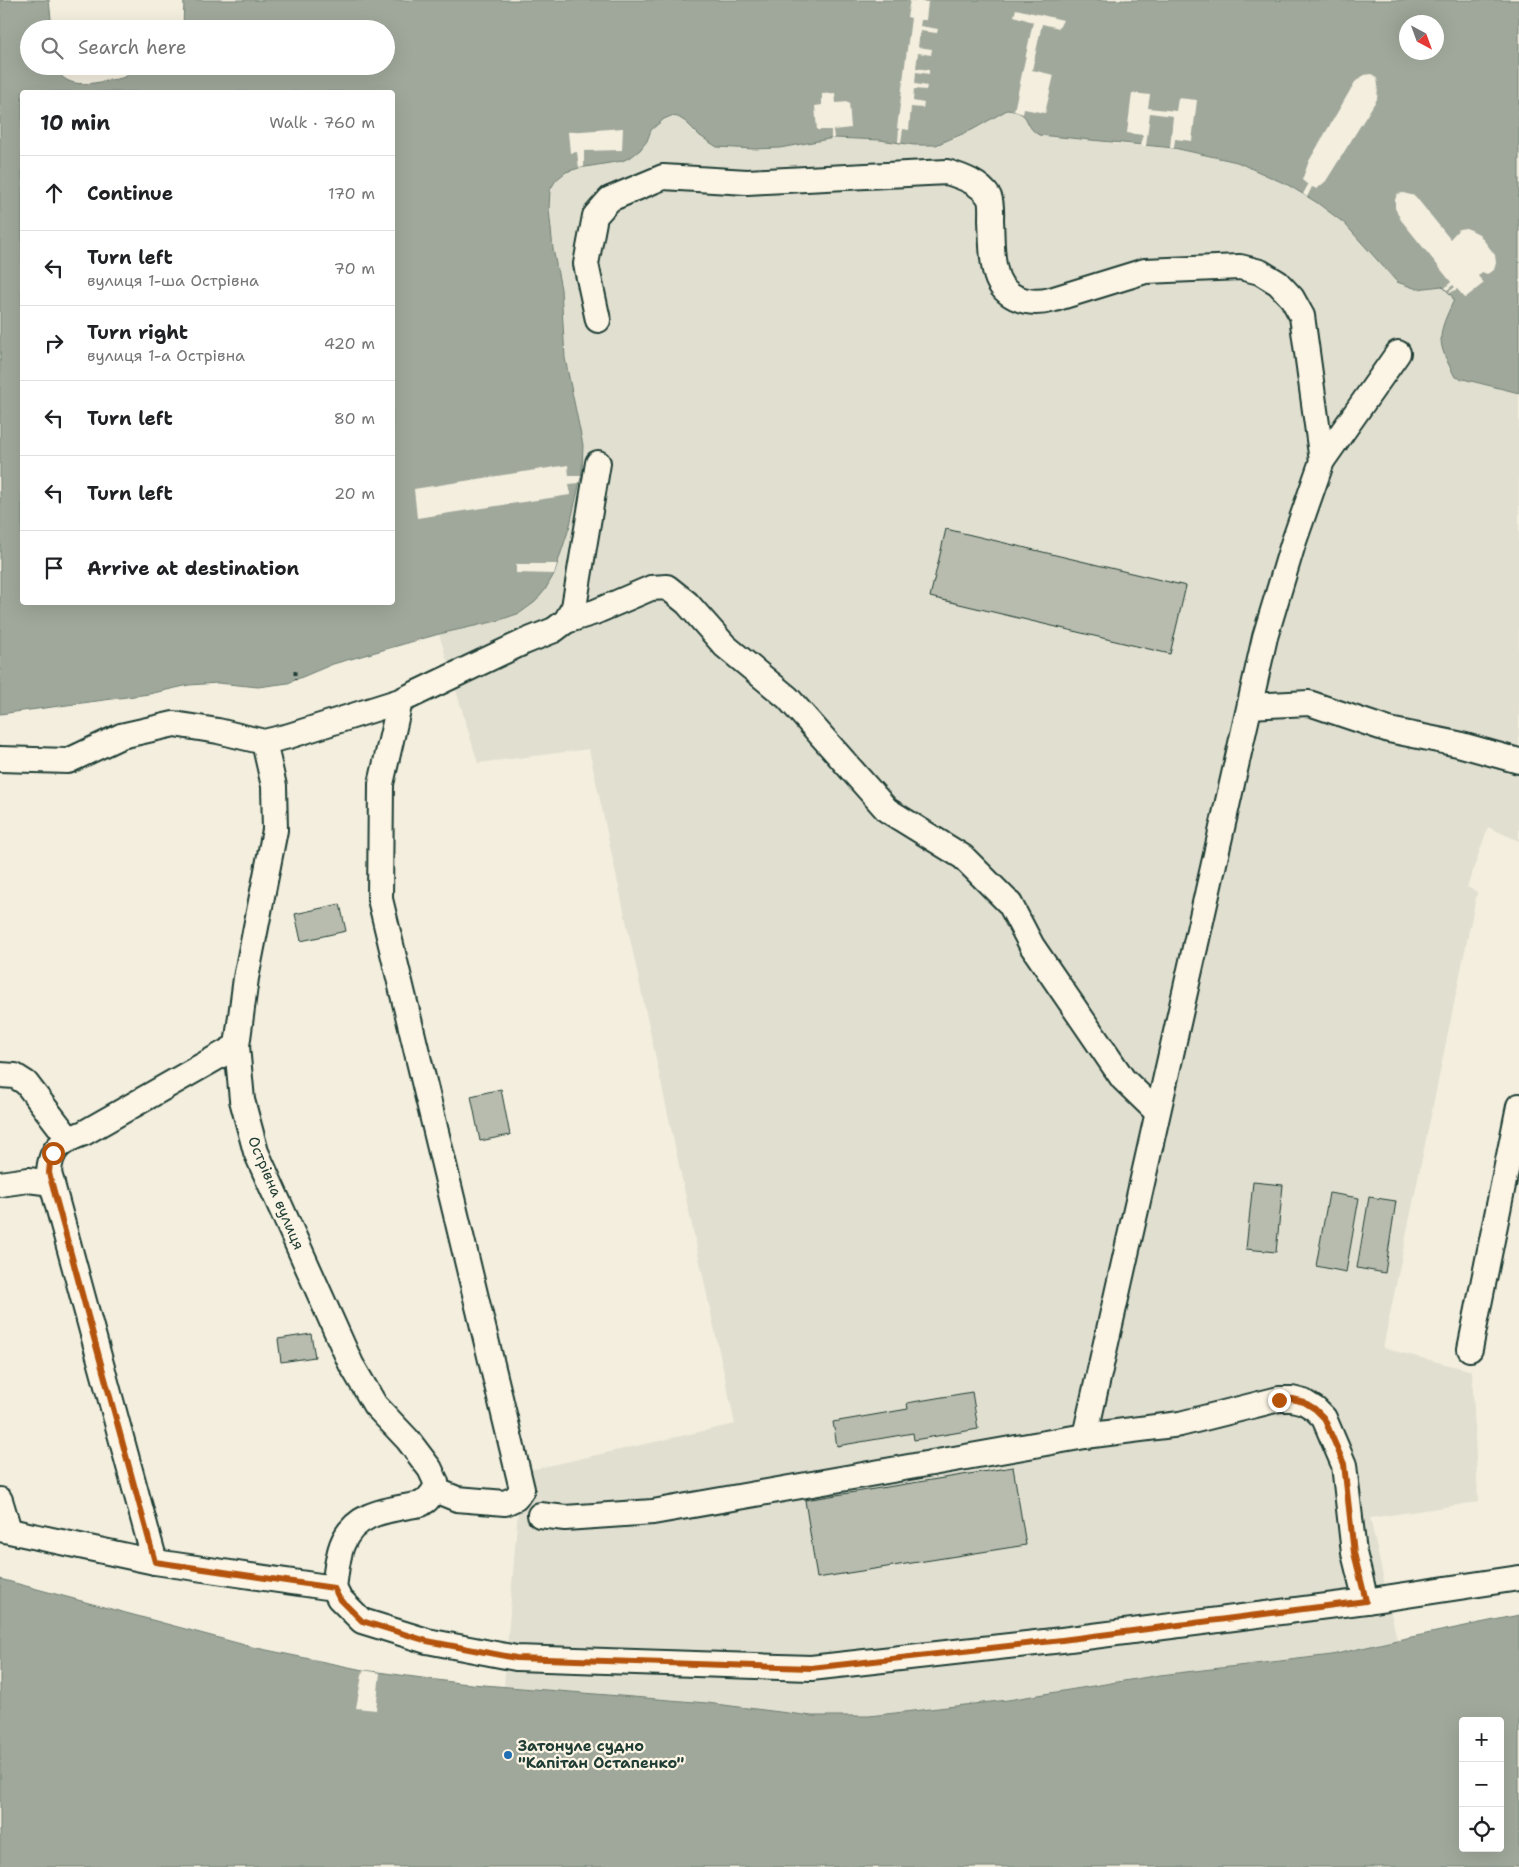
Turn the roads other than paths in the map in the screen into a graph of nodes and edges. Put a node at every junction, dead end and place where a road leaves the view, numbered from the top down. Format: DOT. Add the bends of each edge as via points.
graph roads {
  1 [pos="598,320"];
  2 [pos="1398,353"];
  3 [pos="1322,461"];
  4 [pos="598,463"];
  5 [pos="566,621"];
  6 [pos="400,701"];
  7 [pos="1250,706"];
  8 [pos="264,742"];
  9 [pos="0,759"];
  10 [pos="1519,761"];
  11 [pos="237,1046"];
  12 [pos="0,1075"];
  13 [pos="1519,1106"];
  14 [pos="1157,1112"];
  15 [pos="69,1139"];
  16 [pos="52,1183"];
  17 [pos="0,1184"];
  18 [pos="1470,1349"];
  19 [pos="1085,1436"];
  20 [pos="435,1490"];
  21 [pos="0,1500"];
  22 [pos="540,1516"];
  23 [pos="4,1529"];
  24 [pos="155,1562"];
  25 [pos="1519,1578"];
  26 [pos="334,1588"];
  27 [pos="1366,1601"];
  1 -- 3 [label="street" via="586,264 594,216 610,200 663,177 747,182 947,172 971,181 990,199 994,270 998,281 1015,298 1039,303 1145,271 1240,267 1260,272 1278,283 1302,316"];
  2 -- 3 [label="street"];
  3 -- 7 [label="street" via="1268,628"];
  4 -- 5 [label="street" via="574,608"];
  5 -- 6 [label="street" via="554,630"];
  5 -- 14 [label="street" via="652,588 668,587 687,603 724,646 788,698 887,810 963,857 1010,904 1032,946 1123,1079"];
  6 -- 8 [label="street"];
  6 -- 20 [label="street" via="381,784 380,900 522,1488 516,1498 505,1503 457,1499"];
  7 -- 10 [label="street" via="1310,703 1389,730"];
  7 -- 14 [label="street"];
  8 -- 9 [label="street" via="174,724 121,736 68,761"];
  8 -- 11 [label="street, Острівна вулиця" via="274,786 275,830 246,978"];
  11 -- 15 [label="street"];
  11 -- 20 [label="street, Острівна вулиця" via="242,1100 256,1152 351,1364 375,1405 408,1440 434,1475"];
  12 -- 15 [label="street" via="15,1076 26,1083"];
  13 -- 18 [label="street"];
  14 -- 19 [label="street"];
  15 -- 16 [label="street" via="53,1153 49,1173"];
  16 -- 17 [label="street" via="28,1180"];
  16 -- 24 [label="street"];
  19 -- 22 [label="street" via="653,1512 565,1518"];
  19 -- 27 [label="street" via="1180,1424 1279,1400 1304,1402 1324,1418 1344,1464 1354,1553"];
  20 -- 26 [label="street" via="421,1504 368,1516 356,1523 341,1547"];
  21 -- 23 [label="street"];
  23 -- 24 [label="street"];
  24 -- 26 [label="street"];
  25 -- 27 [label="street"];
  26 -- 27 [label="street" via="339,1598 362,1621 427,1641 516,1658 811,1668"];
}
